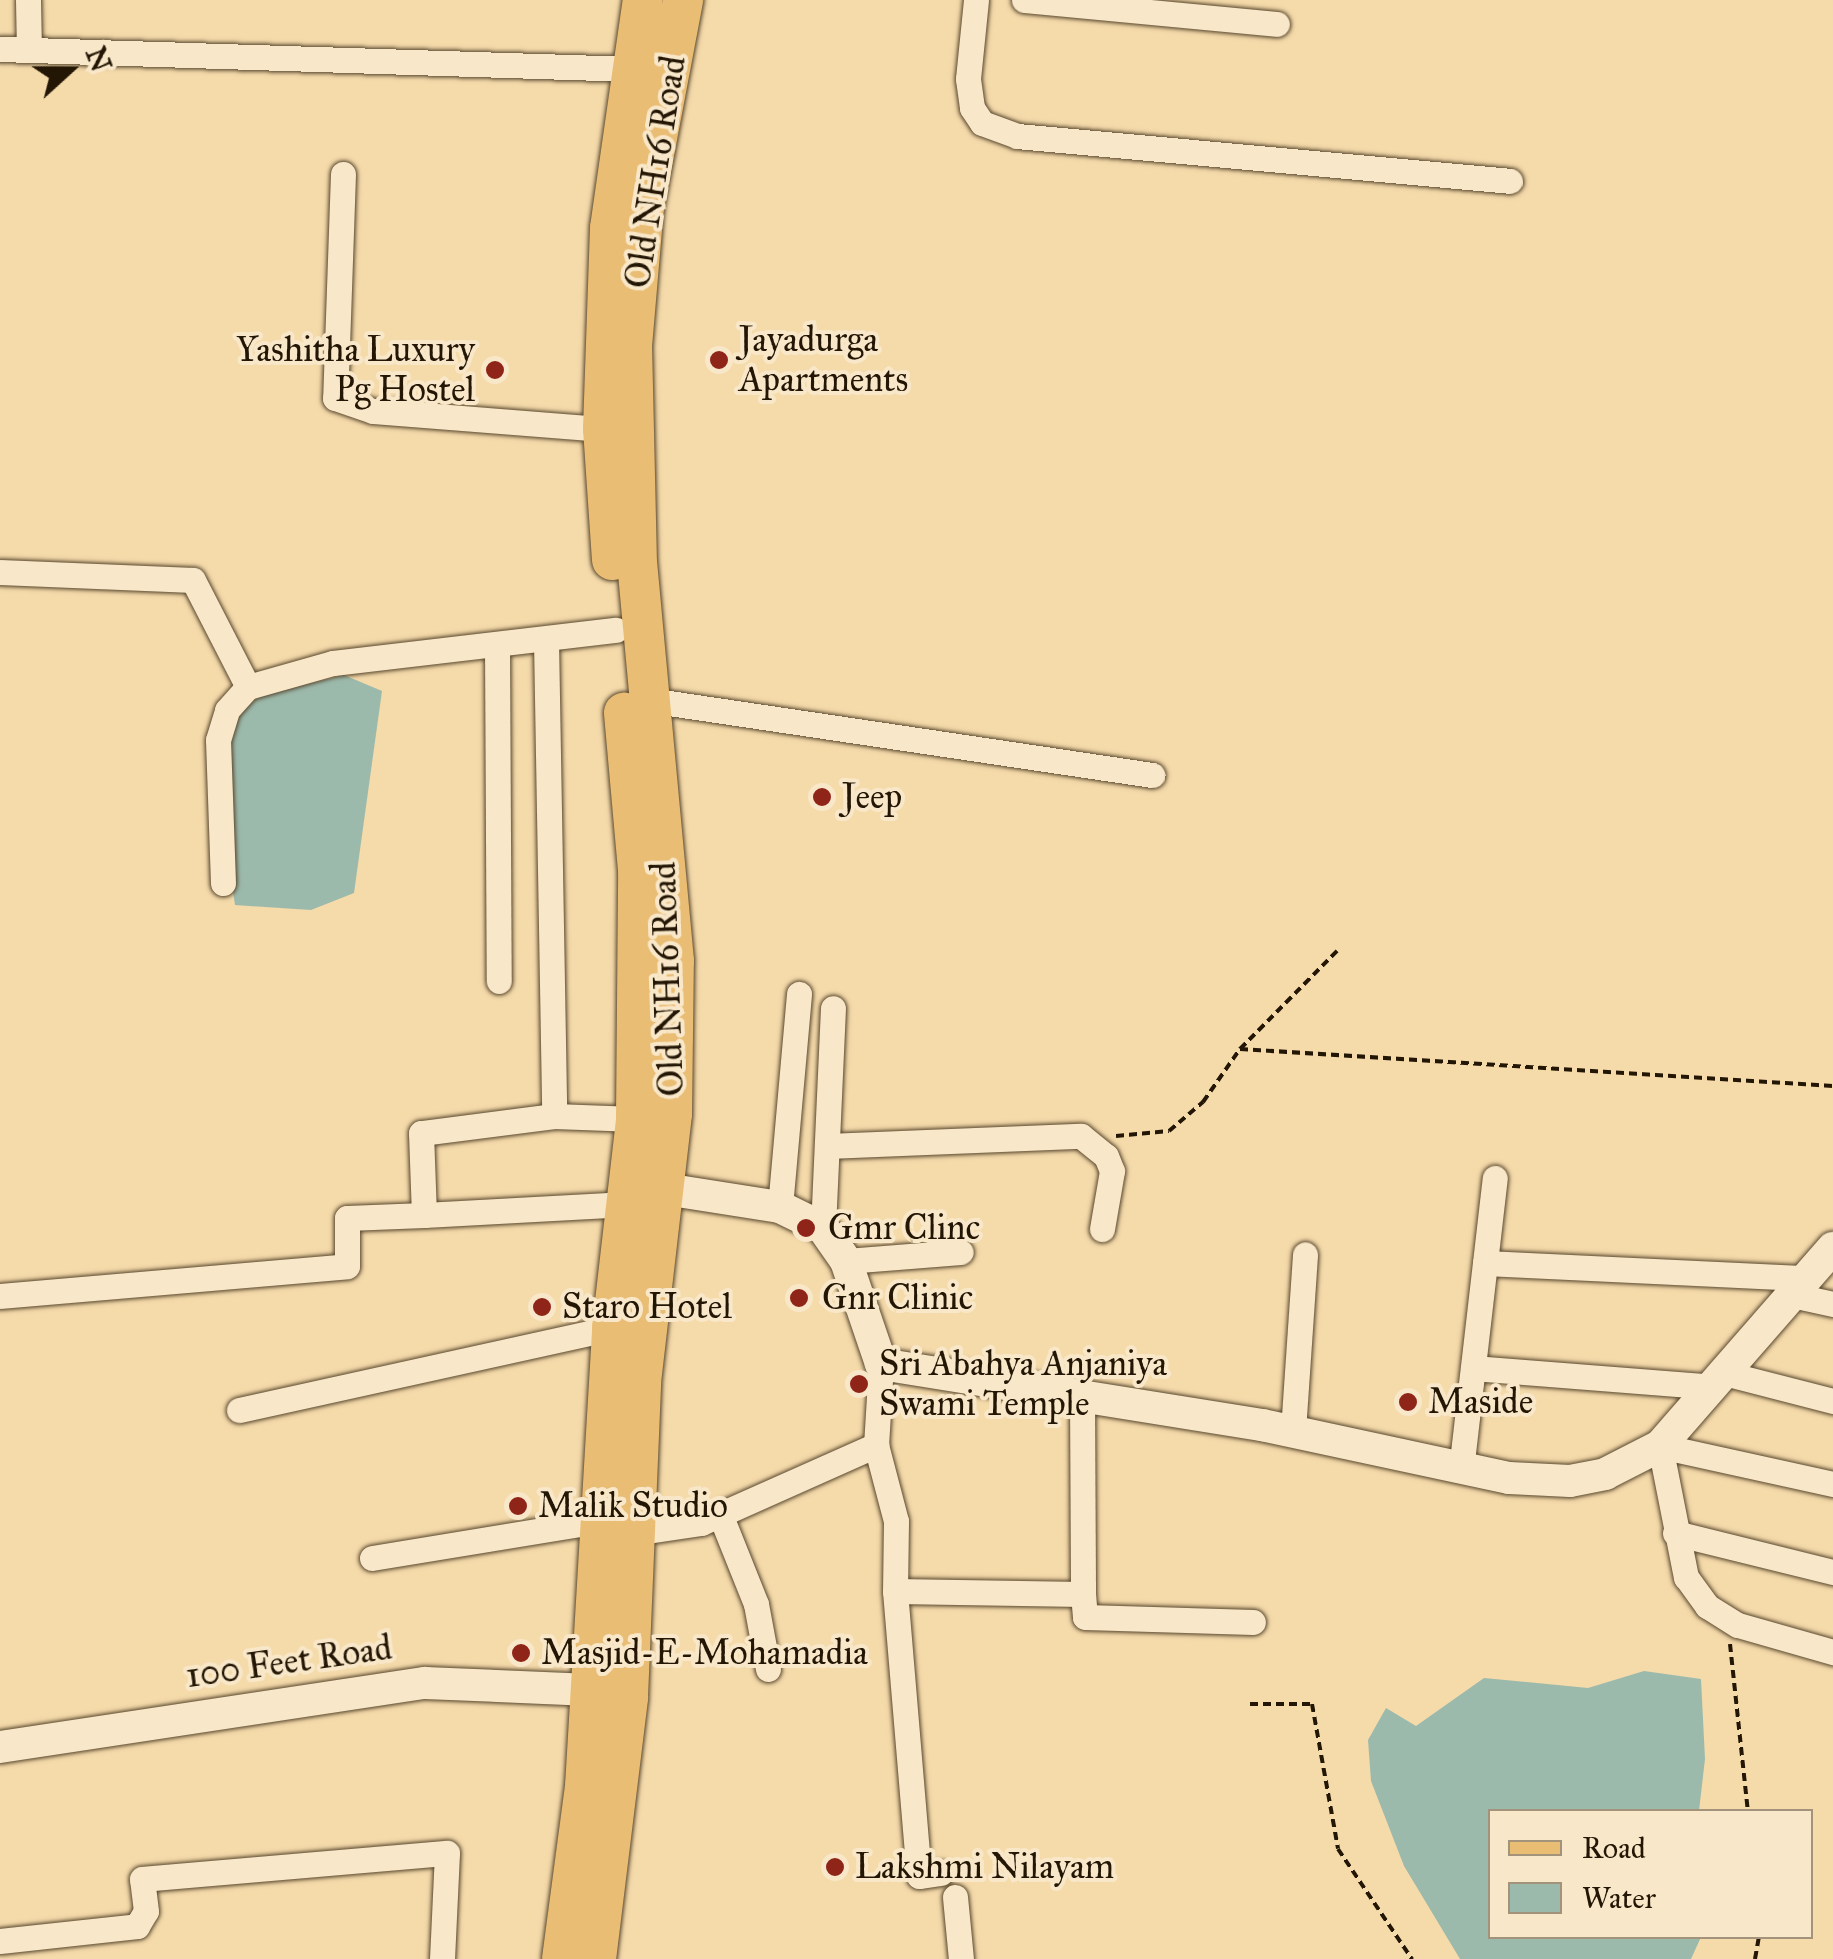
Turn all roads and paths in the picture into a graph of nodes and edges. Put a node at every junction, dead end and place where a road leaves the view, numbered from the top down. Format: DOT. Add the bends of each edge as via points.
graph roads {
  1 [pos="28,0"];
  2 [pos="643,0"];
  3 [pos="683,0"];
  4 [pos="976,0"];
  5 [pos="1024,0"];
  6 [pos="1127,6"];
  7 [pos="1278,24"];
  8 [pos="0,49"];
  9 [pos="29,50"];
  10 [pos="632,69"];
  11 [pos="343,174"];
  12 [pos="1510,181"];
  13 [pos="603,429"];
  14 [pos="0,572"];
  15 [pos="616,630"];
  16 [pos="546,640"];
  17 [pos="497,646"];
  18 [pos="248,687"];
  19 [pos="649,700"];
  20 [pos="1152,775"];
  21 [pos="223,883"];
  22 [pos="1337,951"];
  23 [pos="499,981"];
  24 [pos="799,994"];
  25 [pos="833,1008"];
  26 [pos="1240,1049"];
  27 [pos="1833,1086"];
  28 [pos="554,1116"];
  29 [pos="636,1119"];
  30 [pos="1081,1136"];
  31 [pos="827,1146"];
  32 [pos="1495,1178"];
  33 [pos="665,1188"];
  34 [pos="627,1204"];
  35 [pos="780,1207"];
  36 [pos="424,1215"];
  37 [pos="823,1228"];
  38 [pos="1102,1228"];
  39 [pos="1833,1248"];
  40 [pos="961,1252"];
  41 [pos="1305,1254"];
  42 [pos="846,1260"];
  43 [pos="1486,1262"];
  44 [pos="1800,1286"];
  45 [pos="0,1296"];
  46 [pos="1833,1304"];
  47 [pos="612,1328"];
  48 [pos="882,1364"];
  49 [pos="1473,1368"];
  50 [pos="1718,1380"];
  51 [pos="1082,1395"];
  52 [pos="1833,1401"];
  53 [pos="239,1410"];
  54 [pos="1293,1432"];
  55 [pos="876,1444"];
  56 [pos="1660,1446"];
  57 [pos="1461,1470"];
  58 [pos="1833,1484"];
  59 [pos="720,1514"];
  60 [pos="620,1530"];
  61 [pos="1675,1533"];
  62 [pos="372,1558"];
  63 [pos="1833,1572"];
  64 [pos="894,1591"];
  65 [pos="1082,1594"];
  66 [pos="1253,1622"];
  67 [pos="1738,1625"];
  68 [pos="1833,1652"];
  69 [pos="768,1669"];
  70 [pos="591,1690"];
  71 [pos="1250,1704"];
  72 [pos="0,1746"];
  73 [pos="1748,1809"];
  74 [pos="941,1874"];
  75 [pos="955,1897"];
  76 [pos="0,1941"];
  77 [pos="442,1959"];
  78 [pos="562,1959"];
  79 [pos="596,1959"];
  80 [pos="961,1959"];
  81 [pos="1412,1959"];
  1 -- 9 [label="street"];
  2 -- 10 [label="main road, Old NH16 Road"];
  3 -- 19 [label="main road, Old NH16 Road" via="644,207 632,346 637,564"];
  4 -- 12 [label="street" via="968,79 972,108 982,123 1016,136"];
  5 -- 6 [label="street"];
  6 -- 7 [label="street"];
  8 -- 9 [label="street"];
  9 -- 10 [label="street"];
  10 -- 13 [label="main road, Old NH16 Road" via="610,228"];
  11 -- 13 [label="street" via="335,398 373,410"];
  13 -- 15 [label="main road, Old NH16 Road"];
  14 -- 18 [label="street" via="193,580"];
  15 -- 16 [label="street"];
  15 -- 29 [label="main road, Old NH16 Road" via="638,870"];
  16 -- 17 [label="street"];
  16 -- 28 [label="street"];
  17 -- 18 [label="street" via="333,664"];
  17 -- 23 [label="street"];
  18 -- 21 [label="street" via="227,710 218,740"];
  19 -- 20 [label="street"];
  19 -- 33 [label="main road, Old NH16 Road" via="674,961"];
  22 -- 26 [label="path"];
  24 -- 35 [label="street"];
  25 -- 31 [label="street"];
  26 -- 27 [label="path"];
  26 -- 30 [label="path" via="1203,1102 1168,1132"];
  28 -- 29 [label="street"];
  28 -- 36 [label="street" via="421,1133"];
  29 -- 34 [label="main road, Old NH16 Road"];
  30 -- 31 [label="street"];
  30 -- 38 [label="street" via="1106,1156 1112,1171"];
  31 -- 37 [label="street"];
  32 -- 43 [label="street"];
  33 -- 35 [label="street"];
  33 -- 60 [label="main road, Old NH16 Road"];
  34 -- 36 [label="street"];
  34 -- 47 [label="main road, Old NH16 Road"];
  35 -- 37 [label="street"];
  36 -- 45 [label="street" via="347,1218 347,1266"];
  37 -- 42 [label="street"];
  39 -- 44 [label="street"];
  40 -- 42 [label="street"];
  41 -- 54 [label="street"];
  42 -- 48 [label="street"];
  43 -- 44 [label="street"];
  43 -- 49 [label="street"];
  44 -- 46 [label="street"];
  44 -- 50 [label="street"];
  47 -- 53 [label="street"];
  47 -- 60 [label="main road, Old NH16 Road"];
  48 -- 51 [label="street"];
  48 -- 55 [label="street"];
  49 -- 50 [label="street"];
  49 -- 57 [label="street"];
  50 -- 52 [label="street"];
  50 -- 56 [label="street"];
  51 -- 54 [label="street"];
  51 -- 65 [label="street"];
  54 -- 57 [label="street"];
  55 -- 59 [label="street"];
  55 -- 64 [label="street" via="896,1522"];
  56 -- 57 [label="street" via="1606,1474 1570,1481"];
  56 -- 58 [label="street"];
  56 -- 61 [label="street"];
  59 -- 60 [label="street"];
  59 -- 69 [label="street" via="756,1604"];
  60 -- 62 [label="street" via="580,1524"];
  60 -- 70 [label="main road, Old NH16 Road"];
  60 -- 79 [label="main road, Old NH16 Road" via="628,1697"];
  61 -- 63 [label="street"];
  61 -- 67 [label="street" via="1686,1577 1707,1606"];
  64 -- 65 [label="street"];
  64 -- 74 [label="street" via="919,1876"];
  65 -- 66 [label="street" via="1084,1616"];
  67 -- 68 [label="street"];
  67 -- 73 [label="path" via="1729,1630"];
  70 -- 72 [label="street, 100 Feet Road" via="425,1683"];
  70 -- 78 [label="main road, Old NH16 Road"];
  71 -- 81 [label="path" via="1312,1704 1338,1849"];
  75 -- 80 [label="street"];
  76 -- 77 [label="street" via="138,1926 146,1911 142,1879 446,1853"];
}
